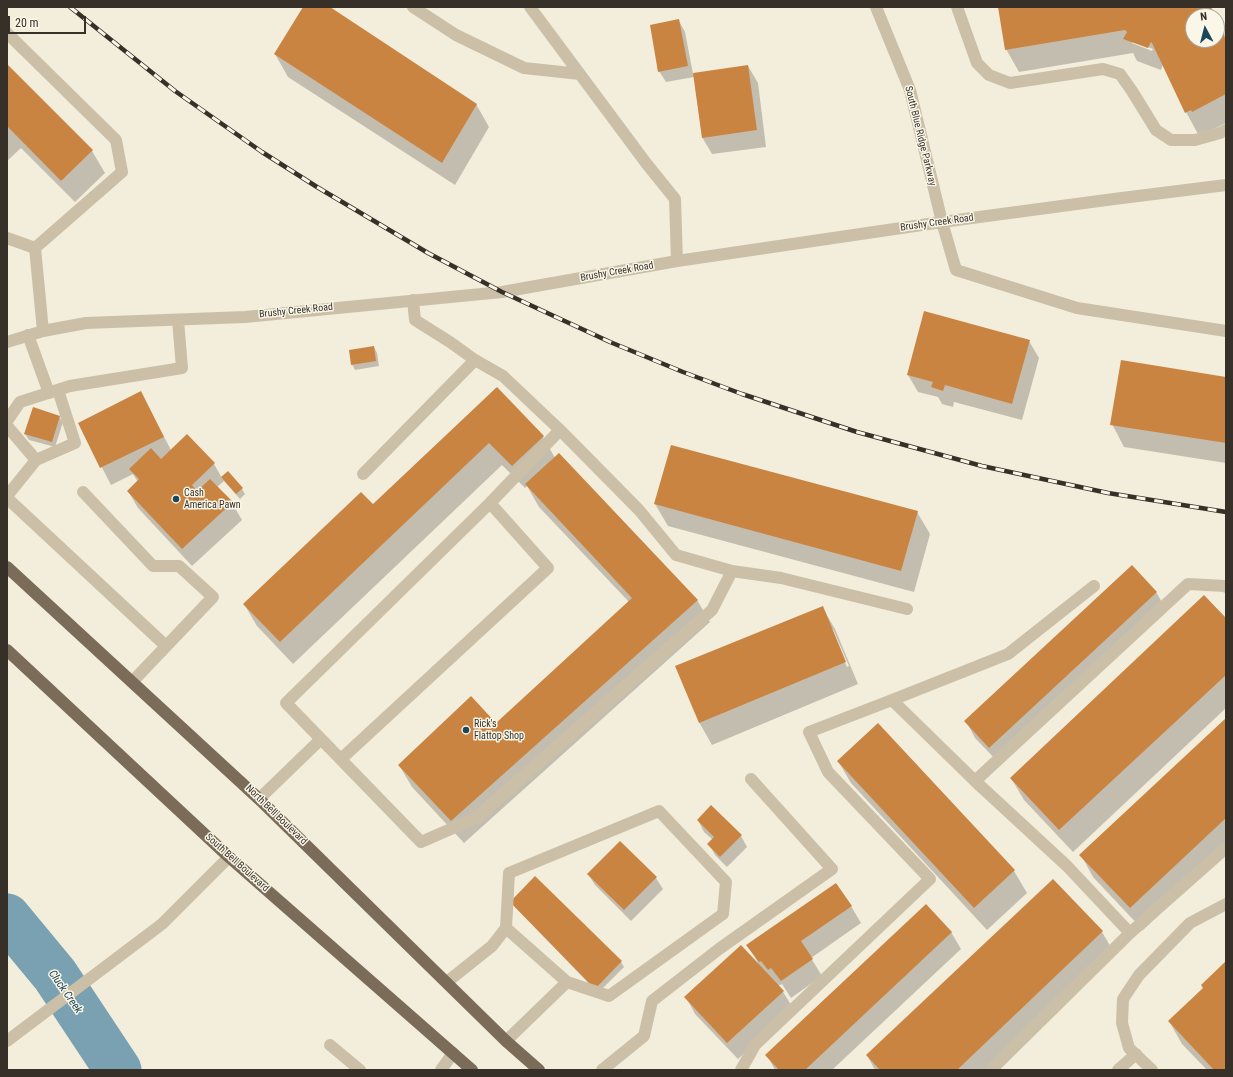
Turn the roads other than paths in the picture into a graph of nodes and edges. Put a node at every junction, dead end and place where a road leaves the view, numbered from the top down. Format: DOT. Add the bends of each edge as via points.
graph roads {
  1 [pos="413,7"];
  2 [pos="530,7"];
  3 [pos="876,7"];
  4 [pos="957,7"];
  5 [pos="7,33"];
  6 [pos="580,74"];
  7 [pos="1226,130"];
  8 [pos="1226,185"];
  9 [pos="942,222"];
  10 [pos="7,238"];
  11 [pos="35,248"];
  12 [pos="677,261"];
  13 [pos="413,300"];
  14 [pos="178,320"];
  15 [pos="43,331"];
  16 [pos="1226,331"];
  17 [pos="28,335"];
  18 [pos="7,342"];
  19 [pos="475,360"];
  20 [pos="54,392"];
  21 [pos="7,421"];
  22 [pos="7,426"];
  23 [pos="560,430"];
  24 [pos="36,460"];
  25 [pos="363,474"];
  26 [pos="83,492"];
  27 [pos="7,497"];
  28 [pos="490,502"];
  29 [pos="7,567"];
  30 [pos="732,571"];
  31 [pos="1094,586"];
  32 [pos="1226,587"];
  33 [pos="907,609"];
  34 [pos="166,646"];
  35 [pos="7,650"];
  36 [pos="132,682"];
  37 [pos="892,700"];
  38 [pos="321,739"];
  39 [pos="341,759"];
  40 [pos="751,779"];
  41 [pos="975,781"];
  42 [pos="259,799"];
  43 [pos="1226,848"];
  44 [pos="229,857"];
  45 [pos="1226,904"];
  46 [pos="506,928"];
  47 [pos="1130,933"];
  48 [pos="447,982"];
  49 [pos="567,982"];
  50 [pos="7,1041"];
  51 [pos="506,1041"];
  52 [pos="330,1045"];
  53 [pos="453,1053"];
  54 [pos="1136,1054"];
  55 [pos="360,1070"];
  56 [pos="441,1070"];
  57 [pos="472,1070"];
  58 [pos="539,1070"];
  59 [pos="602,1070"];
  60 [pos="741,1070"];
  61 [pos="991,1070"];
  62 [pos="1118,1070"];
  63 [pos="1152,1070"];
  1 -- 6 [label="street" via="456,35 524,68"];
  2 -- 6 [label="street"];
  3 -- 9 [label="street, South Blue Ridge Parkway" via="910,90"];
  4 -- 7 [label="street" via="977,63 988,75 1010,83 1103,69 1120,74 1156,130 1171,140 1194,140"];
  5 -- 11 [label="street" via="116,140 122,172"];
  6 -- 12 [label="street" via="675,199"];
  8 -- 9 [label="street, Brushy Creek Road"];
  9 -- 12 [label="street, Brushy Creek Road"];
  9 -- 16 [label="street, South Blue Ridge Parkway" via="956,270 1077,308"];
  10 -- 11 [label="street"];
  11 -- 15 [label="street"];
  12 -- 13 [label="street, Brushy Creek Road" via="502,292"];
  13 -- 14 [label="street, Brushy Creek Road" via="245,317"];
  13 -- 19 [label="street" via="415,320"];
  14 -- 15 [label="street, Brushy Creek Road" via="86,324"];
  14 -- 20 [label="street" via="182,368 70,386"];
  15 -- 17 [label="street, Brushy Creek Road"];
  17 -- 18 [label="street, Brushy Creek Road"];
  17 -- 20 [label="street"];
  19 -- 23 [label="street" via="503,376"];
  19 -- 25 [label="street"];
  20 -- 21 [label="street" via="20,402"];
  20 -- 24 [label="street" via="75,443"];
  22 -- 24 [label="street"];
  23 -- 28 [label="street"];
  23 -- 30 [label="street" via="639,510 676,555"];
  24 -- 27 [label="street"];
  26 -- 34 [label="street" via="154,566 179,566 213,597"];
  27 -- 34 [label="street"];
  28 -- 38 [label="street" via="286,703"];
  28 -- 39 [label="street" via="548,568"];
  29 -- 36 [label="main road, North Bell Boulevard"];
  30 -- 33 [label="street" via="781,578"];
  30 -- 39 [label="street" via="712,610 476,818 421,842"];
  31 -- 37 [label="street" via="1008,654"];
  32 -- 41 [label="street" via="1188,584"];
  34 -- 36 [label="street"];
  35 -- 44 [label="main road, South Bell Boulevard"];
  36 -- 42 [label="main road, North Bell Boulevard"];
  37 -- 41 [label="street"];
  37 -- 60 [label="street" via="809,732 828,772 930,879 755,1044"];
  38 -- 39 [label="street"];
  38 -- 42 [label="street"];
  40 -- 59 [label="street" via="832,869 719,949 652,1001 644,1036"];
  41 -- 47 [label="street" via="1067,866"];
  42 -- 48 [label="main road, North Bell Boulevard"];
  43 -- 47 [label="street"];
  44 -- 50 [label="street" via="162,924"];
  44 -- 53 [label="main road, South Bell Boulevard"];
  45 -- 54 [label="street" via="1190,923 1139,975 1123,998 1122,1023 1130,1048"];
  46 -- 48 [label="street" via="492,946"];
  46 -- 49 [label="street"];
  46 -- 49 [label="street" via="509,873 659,811 726,882 723,914 609,996"];
  47 -- 61 [label="street"];
  48 -- 51 [label="main road, North Bell Boulevard"];
  49 -- 51 [label="street"];
  51 -- 58 [label="main road, North Bell Boulevard"];
  52 -- 55 [label="street"];
  53 -- 56 [label="street"];
  53 -- 57 [label="main road, South Bell Boulevard"];
  54 -- 62 [label="street"];
  54 -- 63 [label="street"];
}
